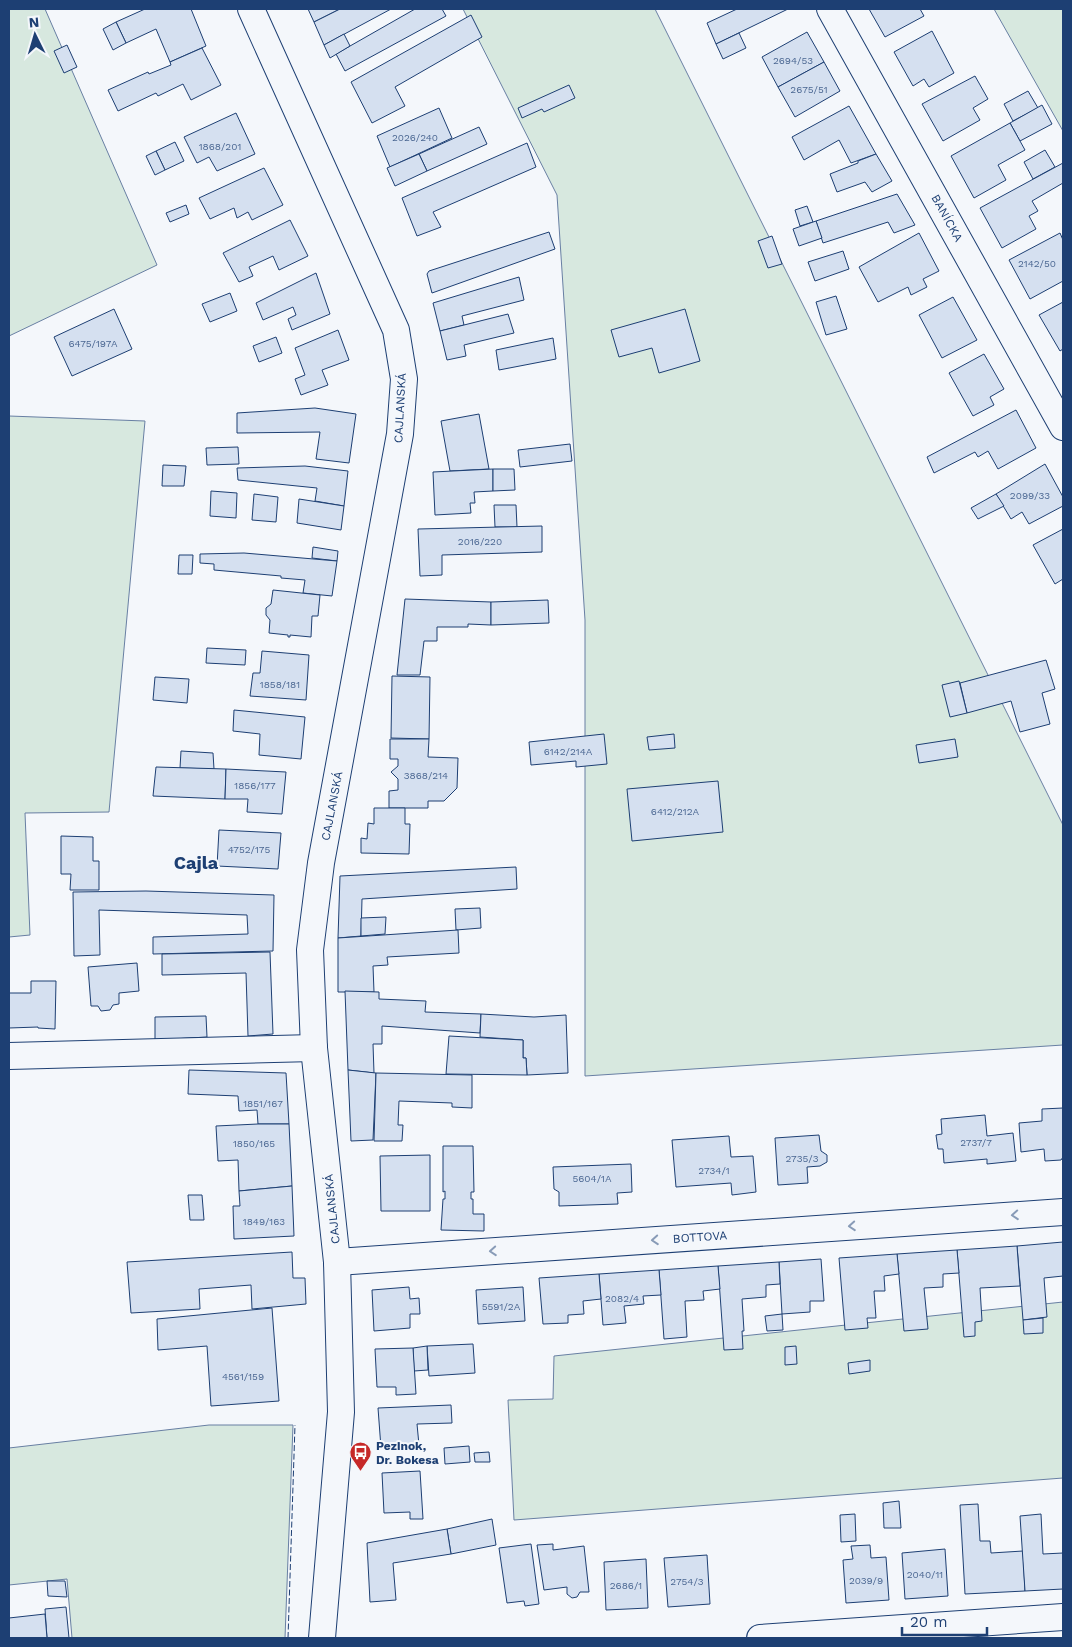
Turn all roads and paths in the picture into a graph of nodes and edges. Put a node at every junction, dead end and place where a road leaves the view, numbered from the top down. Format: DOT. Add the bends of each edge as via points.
graph roads {
  1 [pos="251,9"];
  2 [pos="830,9"];
  3 [pos="1063,427"];
  4 [pos="314,1048"];
  5 [pos="9,1056"];
  6 [pos="1063,1212"];
  7 [pos="337,1262"];
  8 [pos="1063,1617"];
  9 [pos="322,1638"];
  10 [pos="760,1638"];
  1 -- 4 [label="street, CAJLANSKÁ" via="396,330 404,379 400,434 321,863 310,950"];
  2 -- 3 [label="street, BANÍCKA"];
  4 -- 5 [label="street"];
  4 -- 7 [label="street, CAJLANSKÁ"];
  6 -- 7 [label="street, BOTTOVA, one-way"];
  7 -- 9 [label="street, CAJLANSKÁ" via="341,1412"];
  8 -- 10 [label="street"];
}
